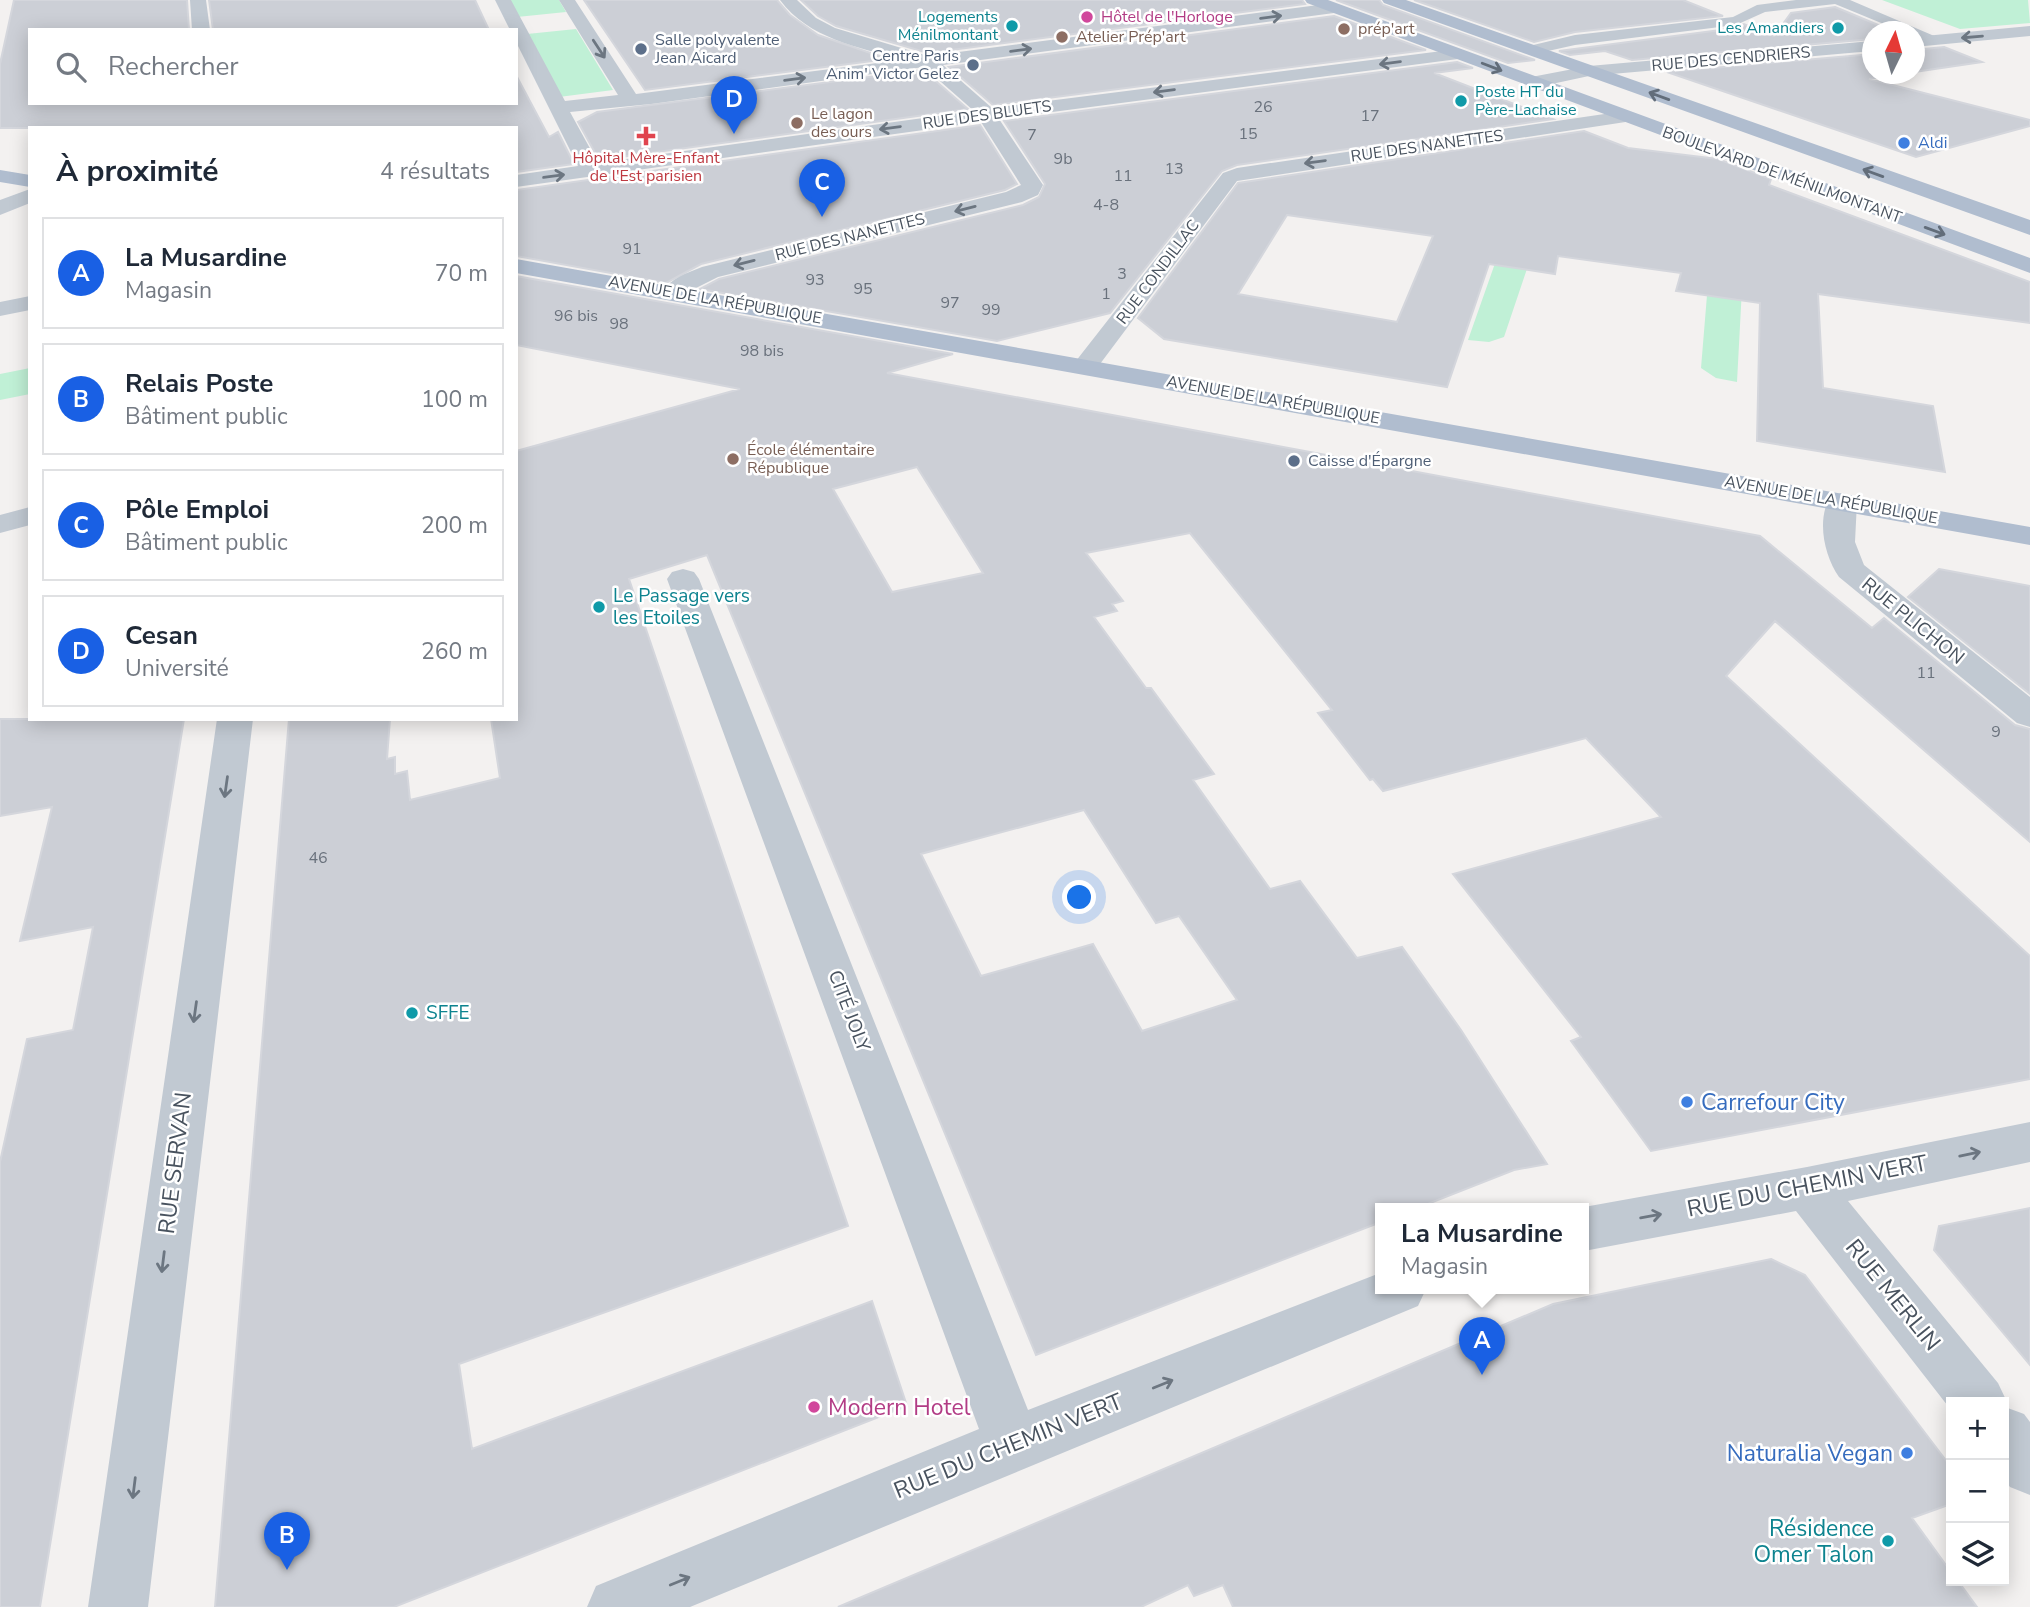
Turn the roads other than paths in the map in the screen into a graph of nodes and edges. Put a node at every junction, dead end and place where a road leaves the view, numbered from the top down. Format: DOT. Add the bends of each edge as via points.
graph roads {
  1 [pos="198,0"];
  2 [pos="503,0"];
  3 [pos="567,0"];
  4 [pos="788,0"];
  5 [pos="1313,0"];
  6 [pos="1390,0"];
  7 [pos="1836,0"];
  8 [pos="1334,8"];
  9 [pos="1882,21"];
  10 [pos="201,28"];
  11 [pos="517,28"];
  12 [pos="518,29"];
  13 [pos="2030,31"];
  14 [pos="1925,40"];
  15 [pos="1862,47"];
  16 [pos="1530,50"];
  17 [pos="1458,54"];
  18 [pos="928,62"];
  19 [pos="1589,71"];
  20 [pos="1533,82"];
  21 [pos="631,99"];
  22 [pos="558,107"];
  23 [pos="987,115"];
  24 [pos="1625,117"];
  25 [pos="591,170"];
  26 [pos="0,176"];
  27 [pos="1230,177"];
  28 [pos="28,181"];
  29 [pos="518,181"];
  30 [pos="28,196"];
  31 [pos="0,208"];
  32 [pos="2030,228"];
  33 [pos="518,266"];
  34 [pos="2030,266"];
  35 [pos="674,292"];
  36 [pos="28,303"];
  37 [pos="0,309"];
  38 [pos="1085,366"];
  39 [pos="1842,502"];
  40 [pos="28,517"];
  41 [pos="0,524"];
  42 [pos="2030,536"];
  43 [pos="683,579"];
  44 [pos="2030,715"];
  45 [pos="235,721"];
  46 [pos="2030,1142"];
  47 [pos="1807,1188"];
  48 [pos="1589,1228"];
  49 [pos="1387,1294"];
  50 [pos="1975,1397"];
  51 [pos="2009,1440"];
  52 [pos="1012,1444"];
  53 [pos="2030,1467"];
  54 [pos="118,1607"];
  55 [pos="617,1607"];
  1 -- 10 [label="street"];
  2 -- 11 [label="street"];
  3 -- 21 [label="street, one-way"];
  4 -- 18 [label="street" via="810,22 829,32"];
  5 -- 8 [label="main road, BOULEVARD DE MÉNILMONTANT"];
  6 -- 16 [label="main road, BOULEVARD DE MÉNILMONTANT"];
  7 -- 9 [label="street"];
  7 -- 16 [label="street" via="1762,8 1736,21 1575,40"];
  8 -- 17 [label="main road, BOULEVARD DE MÉNILMONTANT"];
  18 -- 8 [label="street, one-way"];
  12 -- 22 [label="street"];
  13 -- 14 [label="street, one-way"];
  15 -- 19 [label="street, RUE DES CENDRIERS"];
  16 -- 19 [label="main road, BOULEVARD DE MÉNILMONTANT"];
  17 -- 20 [label="main road, BOULEVARD DE MÉNILMONTANT, one-way"];
  17 -- 23 [label="street, RUE DES BLUETS, one-way"];
  21 -- 18 [label="street, one-way"];
  18 -- 23 [label="street"];
  19 -- 20 [label="street"];
  32 -- 19 [label="main road, BOULEVARD DE MÉNILMONTANT, one-way"];
  20 -- 24 [label="main road, BOULEVARD DE MÉNILMONTANT"];
  21 -- 22 [label="street"];
  22 -- 25 [label="street"];
  23 -- 25 [label="street, RUE DES BLUETS, one-way"];
  23 -- 35 [label="street, RUE DES NANETTES, one-way" via="1031,178 1030,190 710,272"];
  24 -- 27 [label="street, RUE DES NANETTES, one-way"];
  24 -- 34 [label="main road, BOULEVARD DE MÉNILMONTANT, one-way"];
  29 -- 25 [label="street, RUE DES BLUETS, one-way"];
  26 -- 28 [label="main road"];
  27 -- 38 [label="street, RUE CONDILLAC"];
  30 -- 31 [label="street"];
  33 -- 35 [label="main road, AVENUE DE LA RÉPUBLIQUE"];
  35 -- 38 [label="main road, AVENUE DE LA RÉPUBLIQUE"];
  36 -- 37 [label="street"];
  38 -- 39 [label="main road, AVENUE DE LA RÉPUBLIQUE"];
  39 -- 42 [label="main road, AVENUE DE LA RÉPUBLIQUE"];
  39 -- 44 [label="street, RUE PLICHON" via="1839,542 1850,570"];
  40 -- 41 [label="street"];
  43 -- 52 [label="street, CITÉ JOLY"];
  45 -- 54 [label="street, RUE SERVAN, one-way"];
  47 -- 46 [label="street, RUE DU CHEMIN VERT, one-way"];
  48 -- 47 [label="street, RUE DU CHEMIN VERT, one-way"];
  47 -- 50 [label="street, RUE MERLIN"];
  52 -- 49 [label="street, RUE DU CHEMIN VERT, one-way"];
  51 -- 53 [label="street"];
  55 -- 52 [label="street, RUE DU CHEMIN VERT, one-way"];
}
